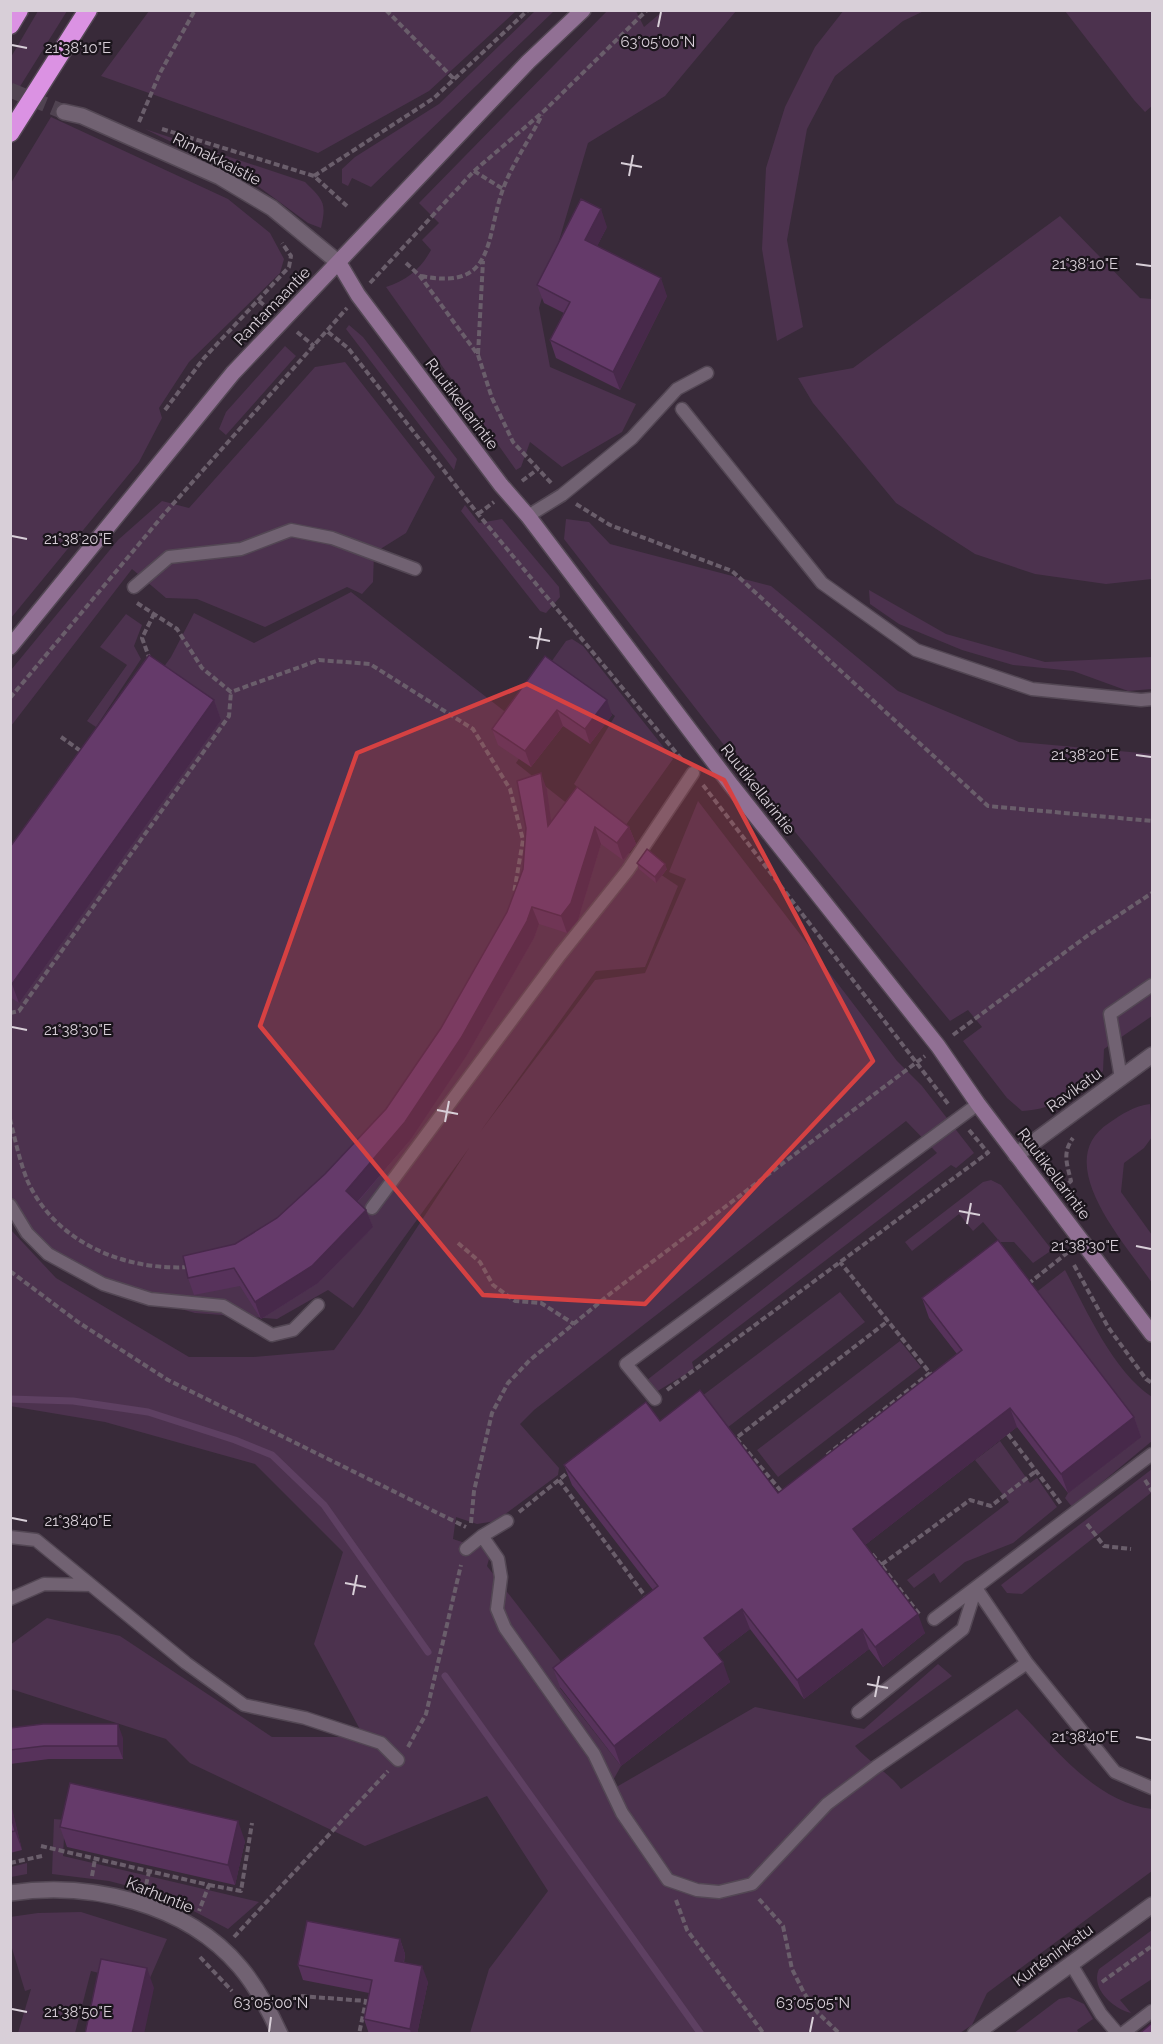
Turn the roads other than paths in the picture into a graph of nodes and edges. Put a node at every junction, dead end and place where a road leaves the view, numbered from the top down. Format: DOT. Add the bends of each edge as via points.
graph roads {
  1 [pos="20,10"];
  2 [pos="88,10"];
  3 [pos="584,10"];
  4 [pos="10,25"];
  5 [pos="64,112"];
  6 [pos="10,133"];
  7 [pos="339,263"];
  8 [pos="707,373"];
  9 [pos="682,409"];
  10 [pos="528,516"];
  11 [pos="415,568"];
  12 [pos="134,587"];
  13 [pos="10,647"];
  14 [pos="1152,699"];
  15 [pos="693,772"];
  16 [pos="1152,985"];
  17 [pos="1152,1055"];
  18 [pos="1121,1078"];
  19 [pos="978,1104"];
  20 [pos="1016,1155"];
  21 [pos="10,1205"];
  22 [pos="372,1208"];
  23 [pos="318,1305"];
  24 [pos="1152,1334"];
  25 [pos="655,1399"];
  26 [pos="1152,1454"];
  27 [pos="507,1521"];
  28 [pos="476,1532"];
  29 [pos="10,1537"];
  30 [pos="466,1549"];
  31 [pos="91,1585"];
  32 [pos="976,1588"];
  33 [pos="10,1599"];
  34 [pos="934,1619"];
  35 [pos="1027,1663"];
  36 [pos="858,1712"];
  37 [pos="398,1760"];
  38 [pos="1152,1788"];
  39 [pos="10,1893"];
  40 [pos="1152,1905"];
  41 [pos="1071,1964"];
  42 [pos="1152,2011"];
  43 [pos="978,2032"];
  44 [pos="280,2034"];
  45 [pos="1120,2034"];
  1 -- 4 [label="highway"];
  2 -- 6 [label="highway"];
  3 -- 7 [label="main road, Rantamaantie" via="528,62"];
  5 -- 7 [label="street, Rinnakkaistie" via="82,116 220,177 272,208"];
  7 -- 10 [label="main road, Ruutikellarintie" via="358,296"];
  7 -- 13 [label="main road, Rantamaantie" via="233,373"];
  8 -- 10 [label="lane" via="677,390 632,438 562,495"];
  9 -- 14 [label="lane" via="822,583 916,650 1032,689"];
  10 -- 19 [label="main road, Ruutikellarintie" via="732,786 938,1046"];
  11 -- 12 [label="lane" via="332,538 291,530 241,549 170,557"];
  15 -- 22 [label="lane" via="628,870"];
  16 -- 18 [label="lane" via="1110,1014"];
  17 -- 18 [label="street, Ravikatu"];
  18 -- 20 [label="street, Ravikatu"];
  19 -- 20 [label="main road, Ruutikellarintie"];
  19 -- 25 [label="lane" via="626,1364"];
  20 -- 24 [label="main road, Ruutikellarintie"];
  21 -- 23 [label="lane" via="27,1233 48,1254 103,1284 150,1299 224,1306 272,1335 293,1329"];
  26 -- 32 [label="lane"];
  27 -- 28 [label="lane"];
  28 -- 30 [label="lane"];
  28 -- 35 [label="lane" via="498,1559 501,1577 497,1609 505,1628 594,1754 622,1813 668,1880 697,1890 719,1892 752,1884 827,1804"];
  29 -- 31 [label="lane" via="36,1540"];
  31 -- 33 [label="lane" via="44,1584"];
  31 -- 37 [label="lane" via="186,1663 244,1704 381,1743"];
  32 -- 34 [label="lane"];
  32 -- 35 [label="lane"];
  32 -- 36 [label="lane" via="963,1629"];
  35 -- 38 [label="lane" via="1115,1772"];
  39 -- 44 [label="street, Karhuntie" via="55,1890 106,1894 141,1904 193,1928 240,1967"];
  40 -- 41 [label="street, Kurténinkatu"];
  41 -- 43 [label="street, Kurténinkatu"];
  41 -- 45 [label="lane"];
  42 -- 45 [label="lane"];
}
